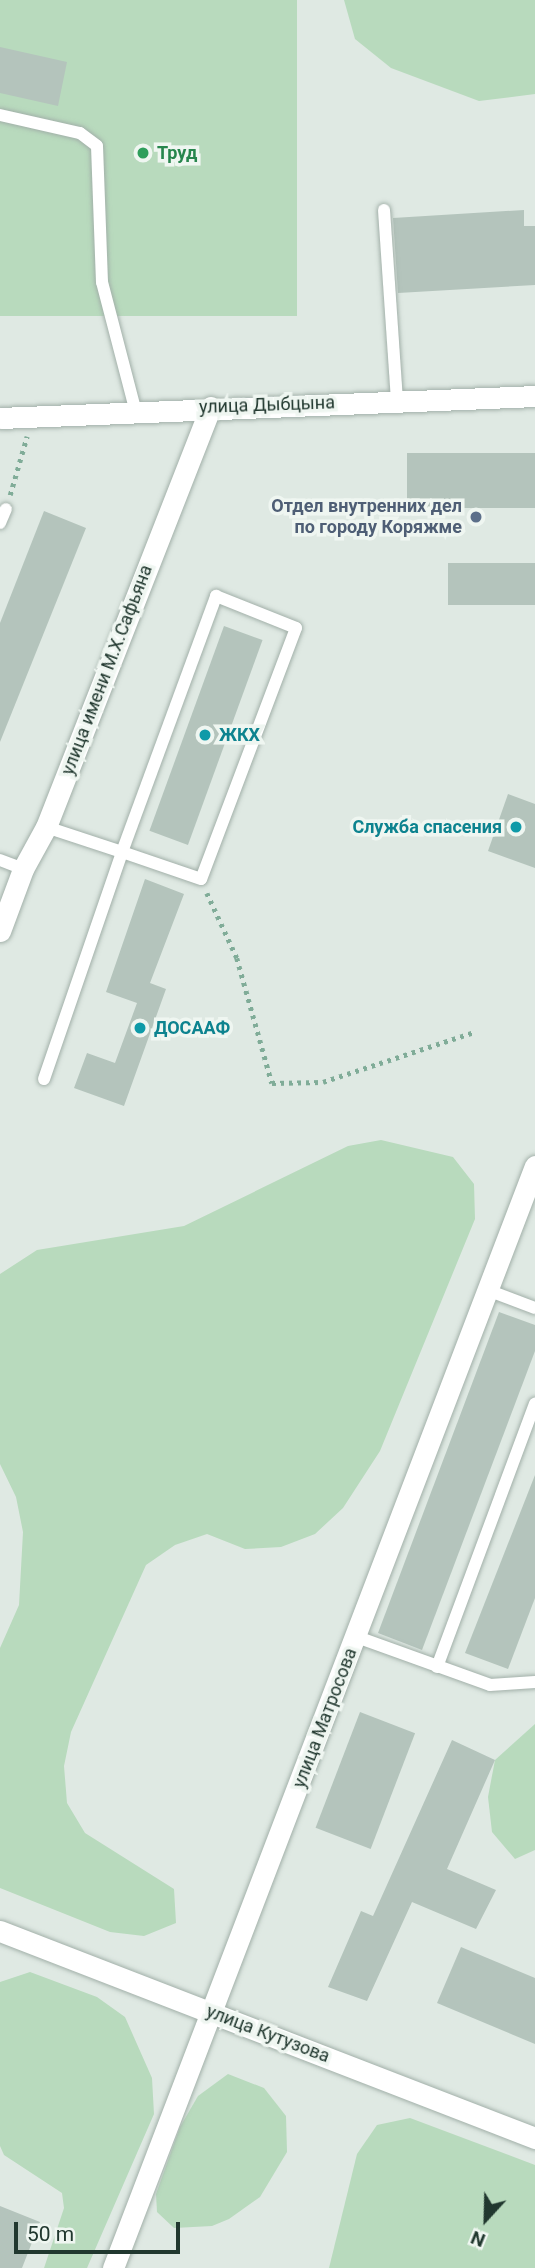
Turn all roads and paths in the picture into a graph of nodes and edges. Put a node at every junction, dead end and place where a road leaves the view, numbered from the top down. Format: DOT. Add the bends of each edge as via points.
graph roads {
  1 [pos="0,115"];
  2 [pos="384,210"];
  3 [pos="535,396"];
  4 [pos="397,401"];
  5 [pos="211,407"];
  6 [pos="135,409"];
  7 [pos="34,415"];
  8 [pos="0,418"];
  9 [pos="6,509"];
  10 [pos="0,523"];
  11 [pos="46,827"];
  12 [pos="122,852"];
  13 [pos="0,860"];
  14 [pos="23,869"];
  15 [pos="201,879"];
  16 [pos="0,931"];
  17 [pos="474,1032"];
  18 [pos="44,1079"];
  19 [pos="535,1166"];
  20 [pos="490,1291"];
  21 [pos="535,1308"];
  22 [pos="535,1404"];
  23 [pos="357,1637"];
  24 [pos="437,1667"];
  25 [pos="535,1670"];
  26 [pos="533,1683"];
  27 [pos="0,1931"];
  28 [pos="210,2011"];
  29 [pos="535,2138"];
  30 [pos="113,2268"];
  1 -- 6 [label="lane" via="80,134 97,146 100,269"];
  2 -- 4 [label="lane"];
  3 -- 4 [label="street, улица Дыбцына"];
  4 -- 5 [label="street, улица Дыбцына"];
  5 -- 6 [label="street, улица Дыбцына"];
  5 -- 11 [label="street, улица имени М.Х.Сафьяна"];
  6 -- 7 [label="street, улица Дыбцына"];
  7 -- 8 [label="street, улица Дыбцына"];
  7 -- 9 [label="path"];
  9 -- 10 [label="lane"];
  11 -- 12 [label="lane"];
  11 -- 14 [label="street, улица имени М.Х.Сафьяна"];
  12 -- 15 [label="lane"];
  12 -- 15 [label="lane" via="216,596 296,628"];
  12 -- 18 [label="lane"];
  13 -- 14 [label="lane"];
  14 -- 16 [label="street, улица имени М.Х.Сафьяна"];
  15 -- 17 [label="path" via="237,958 272,1083 323,1083"];
  19 -- 20 [label="street, улица Матросова"];
  20 -- 21 [label="lane"];
  20 -- 23 [label="street, улица Матросова"];
  22 -- 24 [label="lane"];
  23 -- 24 [label="lane"];
  23 -- 28 [label="street, улица Матросова"];
  24 -- 26 [label="lane" via="490,1685"];
  25 -- 26 [label="lane"];
  27 -- 28 [label="street, улица Кутузова"];
  28 -- 29 [label="street, улица Кутузова"];
  28 -- 30 [label="street, улица Матросова"];
}
